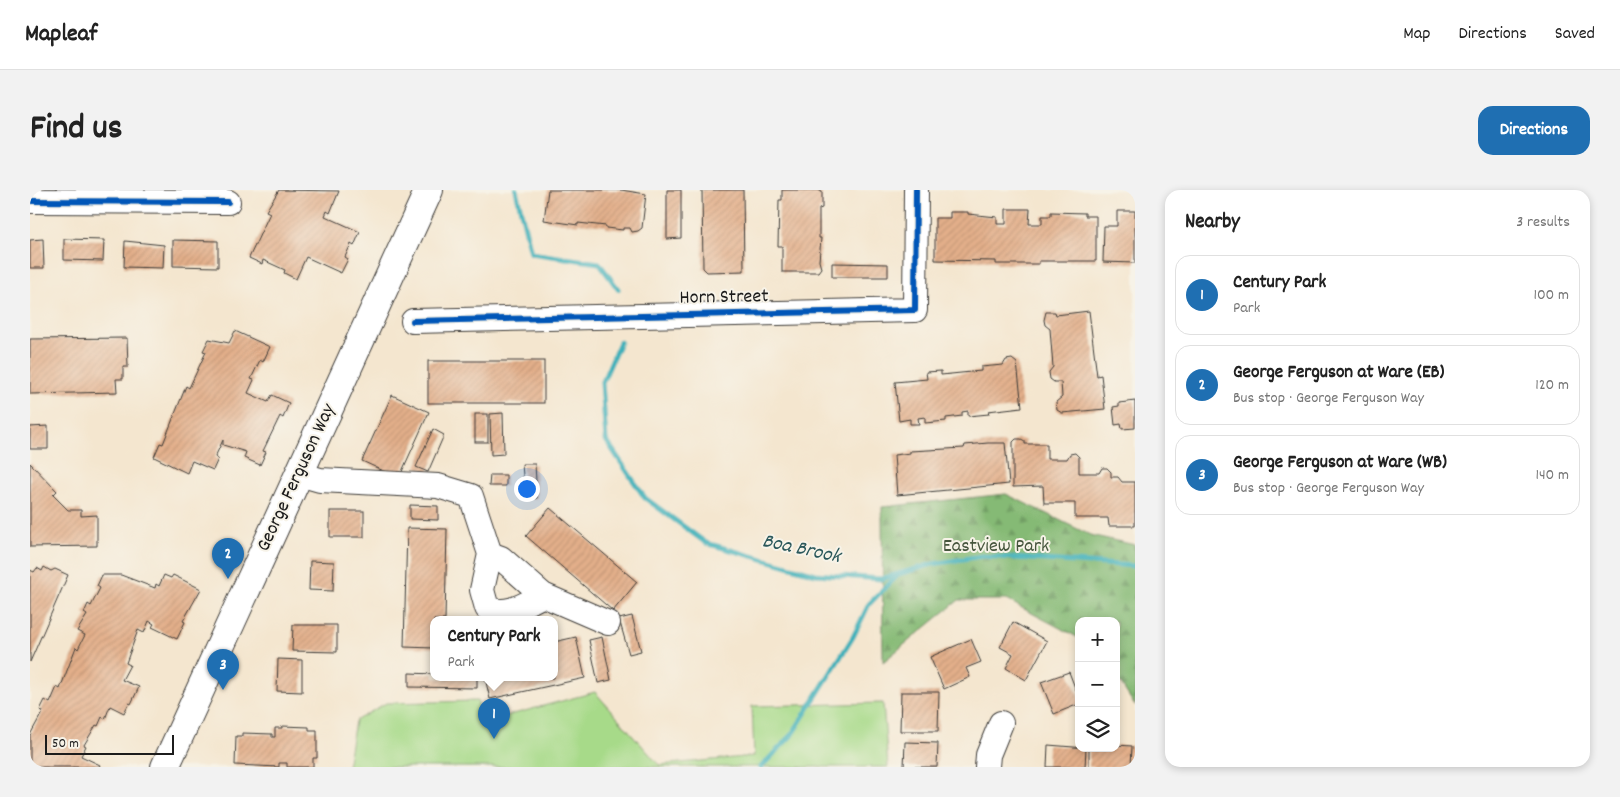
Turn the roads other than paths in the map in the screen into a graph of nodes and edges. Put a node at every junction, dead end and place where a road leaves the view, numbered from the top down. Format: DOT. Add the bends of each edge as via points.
graph roads {
  1 [pos="428,190"];
  2 [pos="916,190"];
  3 [pos="85,195"];
  4 [pos="30,201"];
  5 [pos="228,202"];
  6 [pos="414,321"];
  7 [pos="299,474"];
  8 [pos="490,554"];
  9 [pos="544,595"];
  10 [pos="608,623"];
  11 [pos="1001,723"];
  12 [pos="165,767"];
  13 [pos="987,767"];
  1 -- 7 [label="main road, George Ferguson Way"];
  2 -- 6 [label="street, Horn Street" via="915,310"];
  3 -- 4 [label="street"];
  3 -- 5 [label="street"];
  7 -- 8 [label="street" via="320,480 438,486 472,496"];
  7 -- 12 [label="main road, George Ferguson Way"];
  8 -- 9 [label="street" via="501,558"];
  8 -- 9 [label="street" via="482,590 487,608 497,613 507,612"];
  9 -- 10 [label="street"];
  11 -- 13 [label="street" via="988,755"];
}
